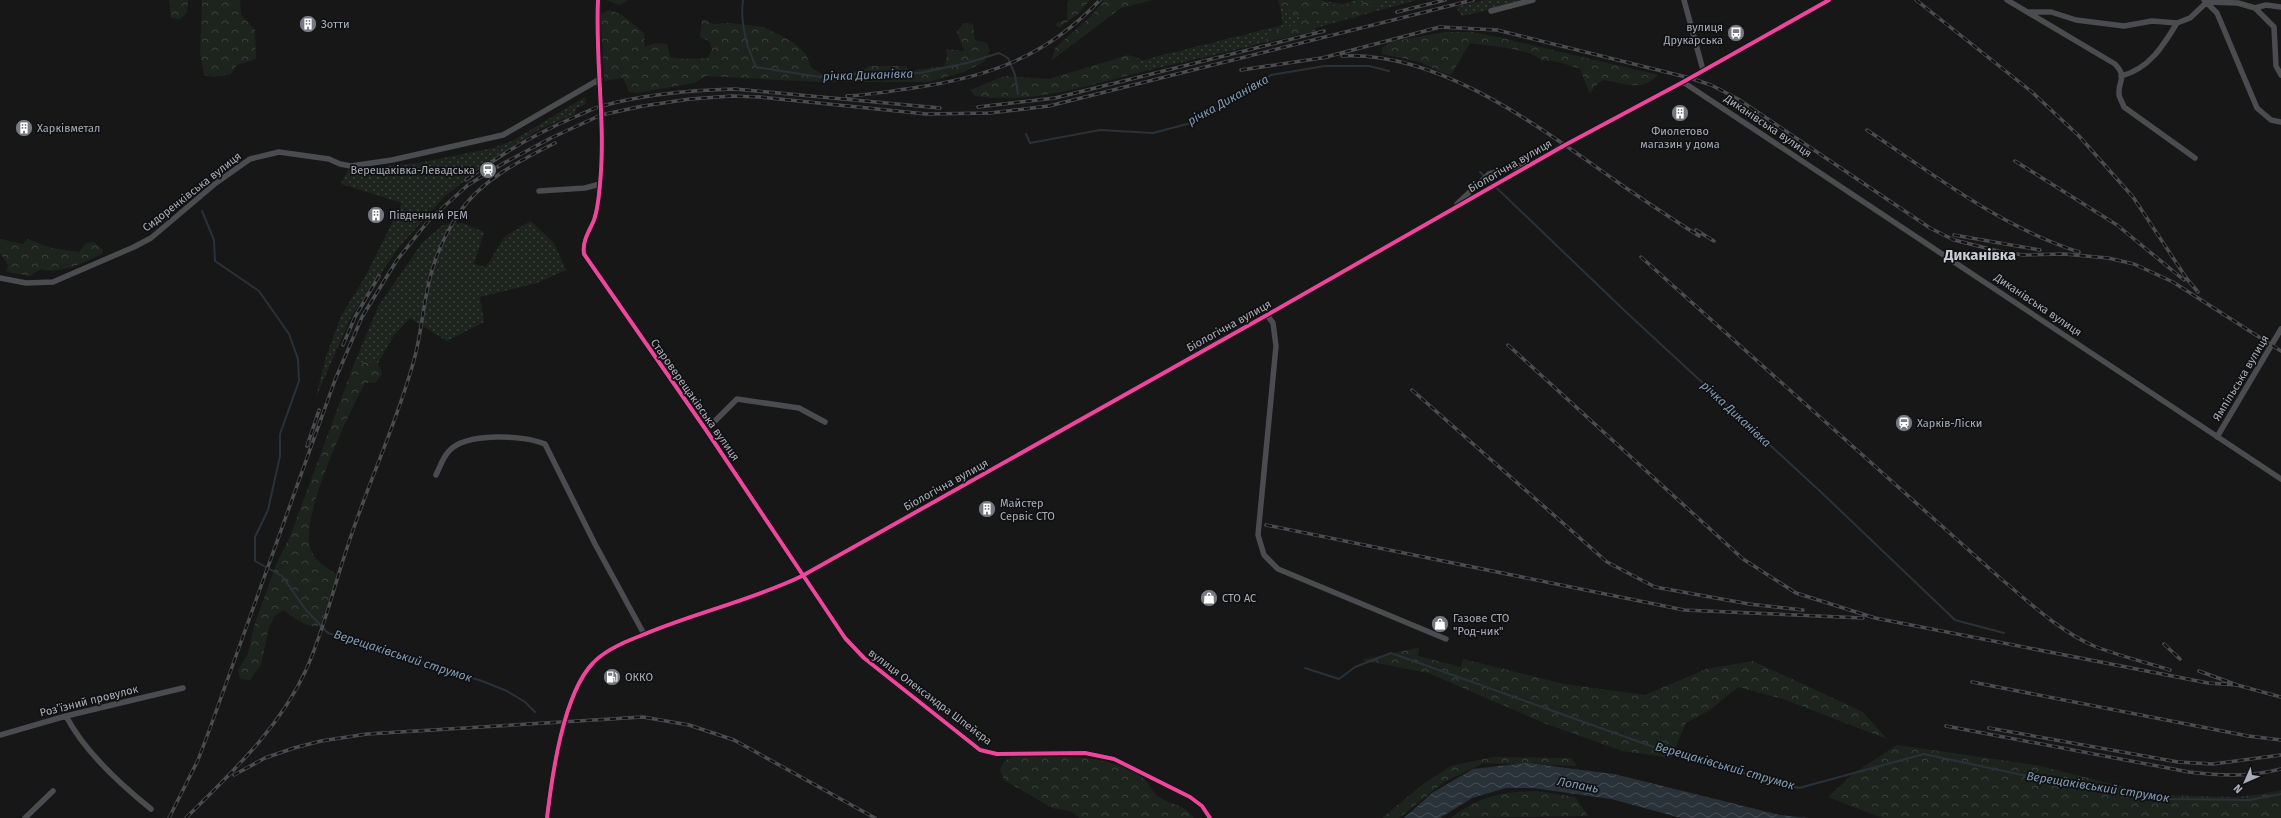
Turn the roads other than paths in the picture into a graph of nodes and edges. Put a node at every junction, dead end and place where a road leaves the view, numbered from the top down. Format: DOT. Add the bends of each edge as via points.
graph roads {
  1 [pos="598,0"];
  2 [pos="1533,0"];
  3 [pos="1684,0"];
  4 [pos="1829,0"];
  5 [pos="2007,0"];
  6 [pos="2205,1"];
  7 [pos="2281,7"];
  8 [pos="2255,8"];
  9 [pos="1490,11"];
  10 [pos="2027,12"];
  11 [pos="2177,23"];
  12 [pos="1704,70"];
  13 [pos="2281,75"];
  14 [pos="2121,76"];
  15 [pos="600,79"];
  16 [pos="1684,82"];
  17 [pos="2281,122"];
  18 [pos="2195,158"];
  19 [pos="1535,162"];
  20 [pos="600,184"];
  21 [pos="539,191"];
  22 [pos="1452,209"];
  23 [pos="0,278"];
  24 [pos="1267,315"];
  25 [pos="2281,329"];
  26 [pos="825,422"];
  27 [pos="706,430"];
  28 [pos="2217,437"];
  29 [pos="436,475"];
  30 [pos="2281,479"];
  31 [pos="802,576"];
  32 [pos="644,634"];
  33 [pos="1446,638"];
  34 [pos="183,688"];
  35 [pos="66,716"];
  36 [pos="0,735"];
  37 [pos="53,791"];
  38 [pos="151,809"];
  39 [pos="25,818"];
  40 [pos="547,818"];
  41 [pos="1210,818"];
  1 -- 15 [label="street"];
  2 -- 9 [label="street"];
  3 -- 12 [label="street"];
  4 -- 12 [label="street, Біологічна вулиця"];
  5 -- 10 [label="street"];
  6 -- 8 [label="street" via="2238,3"];
  6 -- 11 [label="street" via="2190,18"];
  6 -- 17 [label="street" via="2217,13 2257,108 2272,120"];
  7 -- 8 [label="street" via="2266,5"];
  8 -- 13 [label="street" via="2274,27 2276,66"];
  10 -- 11 [label="street" via="2052,12 2076,20 2124,26 2152,21"];
  10 -- 14 [label="street" via="2114,64 2120,70"];
  11 -- 14 [label="street" via="2162,48 2141,68"];
  12 -- 16 [label="street, Біологічна вулиця"];
  14 -- 18 [label="street" via="2119,95 2124,107"];
  15 -- 20 [label="street"];
  15 -- 23 [label="street, Сидоренківська вулиця" via="503,135 392,160 351,166 329,158 279,152 250,159 216,183 151,238 134,247 53,282 26,283"];
  16 -- 19 [label="street, Біологічна вулиця"];
  16 -- 28 [label="street, Диканівська вулиця"];
  19 -- 22 [label="street, Біологічна вулиця"];
  19 -- 22 [label="street, Біологічна вулиця" via="1489,174"];
  20 -- 21 [label="street" via="585,188"];
  20 -- 27 [label="street, Староверещаківська вулиця" via="594,219 583,248 584,254"];
  22 -- 24 [label="street, Біологічна вулиця"];
  24 -- 31 [label="street, Біологічна вулиця"];
  24 -- 33 [label="street" via="1273,323 1276,346 1258,535 1264,554 1278,569"];
  25 -- 28 [label="street, Ямпільська вулиця"];
  26 -- 27 [label="street" via="799,408 737,399"];
  27 -- 31 [label="street, Староверещаківська вулиця"];
  28 -- 30 [label="street, Диканівська вулиця"];
  29 -- 32 [label="street" via="450,450 461,443 494,437 514,437 534,439 545,444"];
  31 -- 32 [label="street, Біологічна вулиця" via="778,588"];
  31 -- 41 [label="street, вулиця Олександра Шпейєра" via="851,646 980,750 997,754 1086,753 1114,759 1190,797"];
  32 -- 40 [label="street, Біологічна вулиця" via="625,642 594,662 572,698 556,764"];
  34 -- 35 [label="street, Роз’їзний провулок"];
  35 -- 36 [label="street, Роз’їзний провулок"];
  35 -- 38 [label="street" via="76,736"];
  37 -- 39 [label="street"];
}
